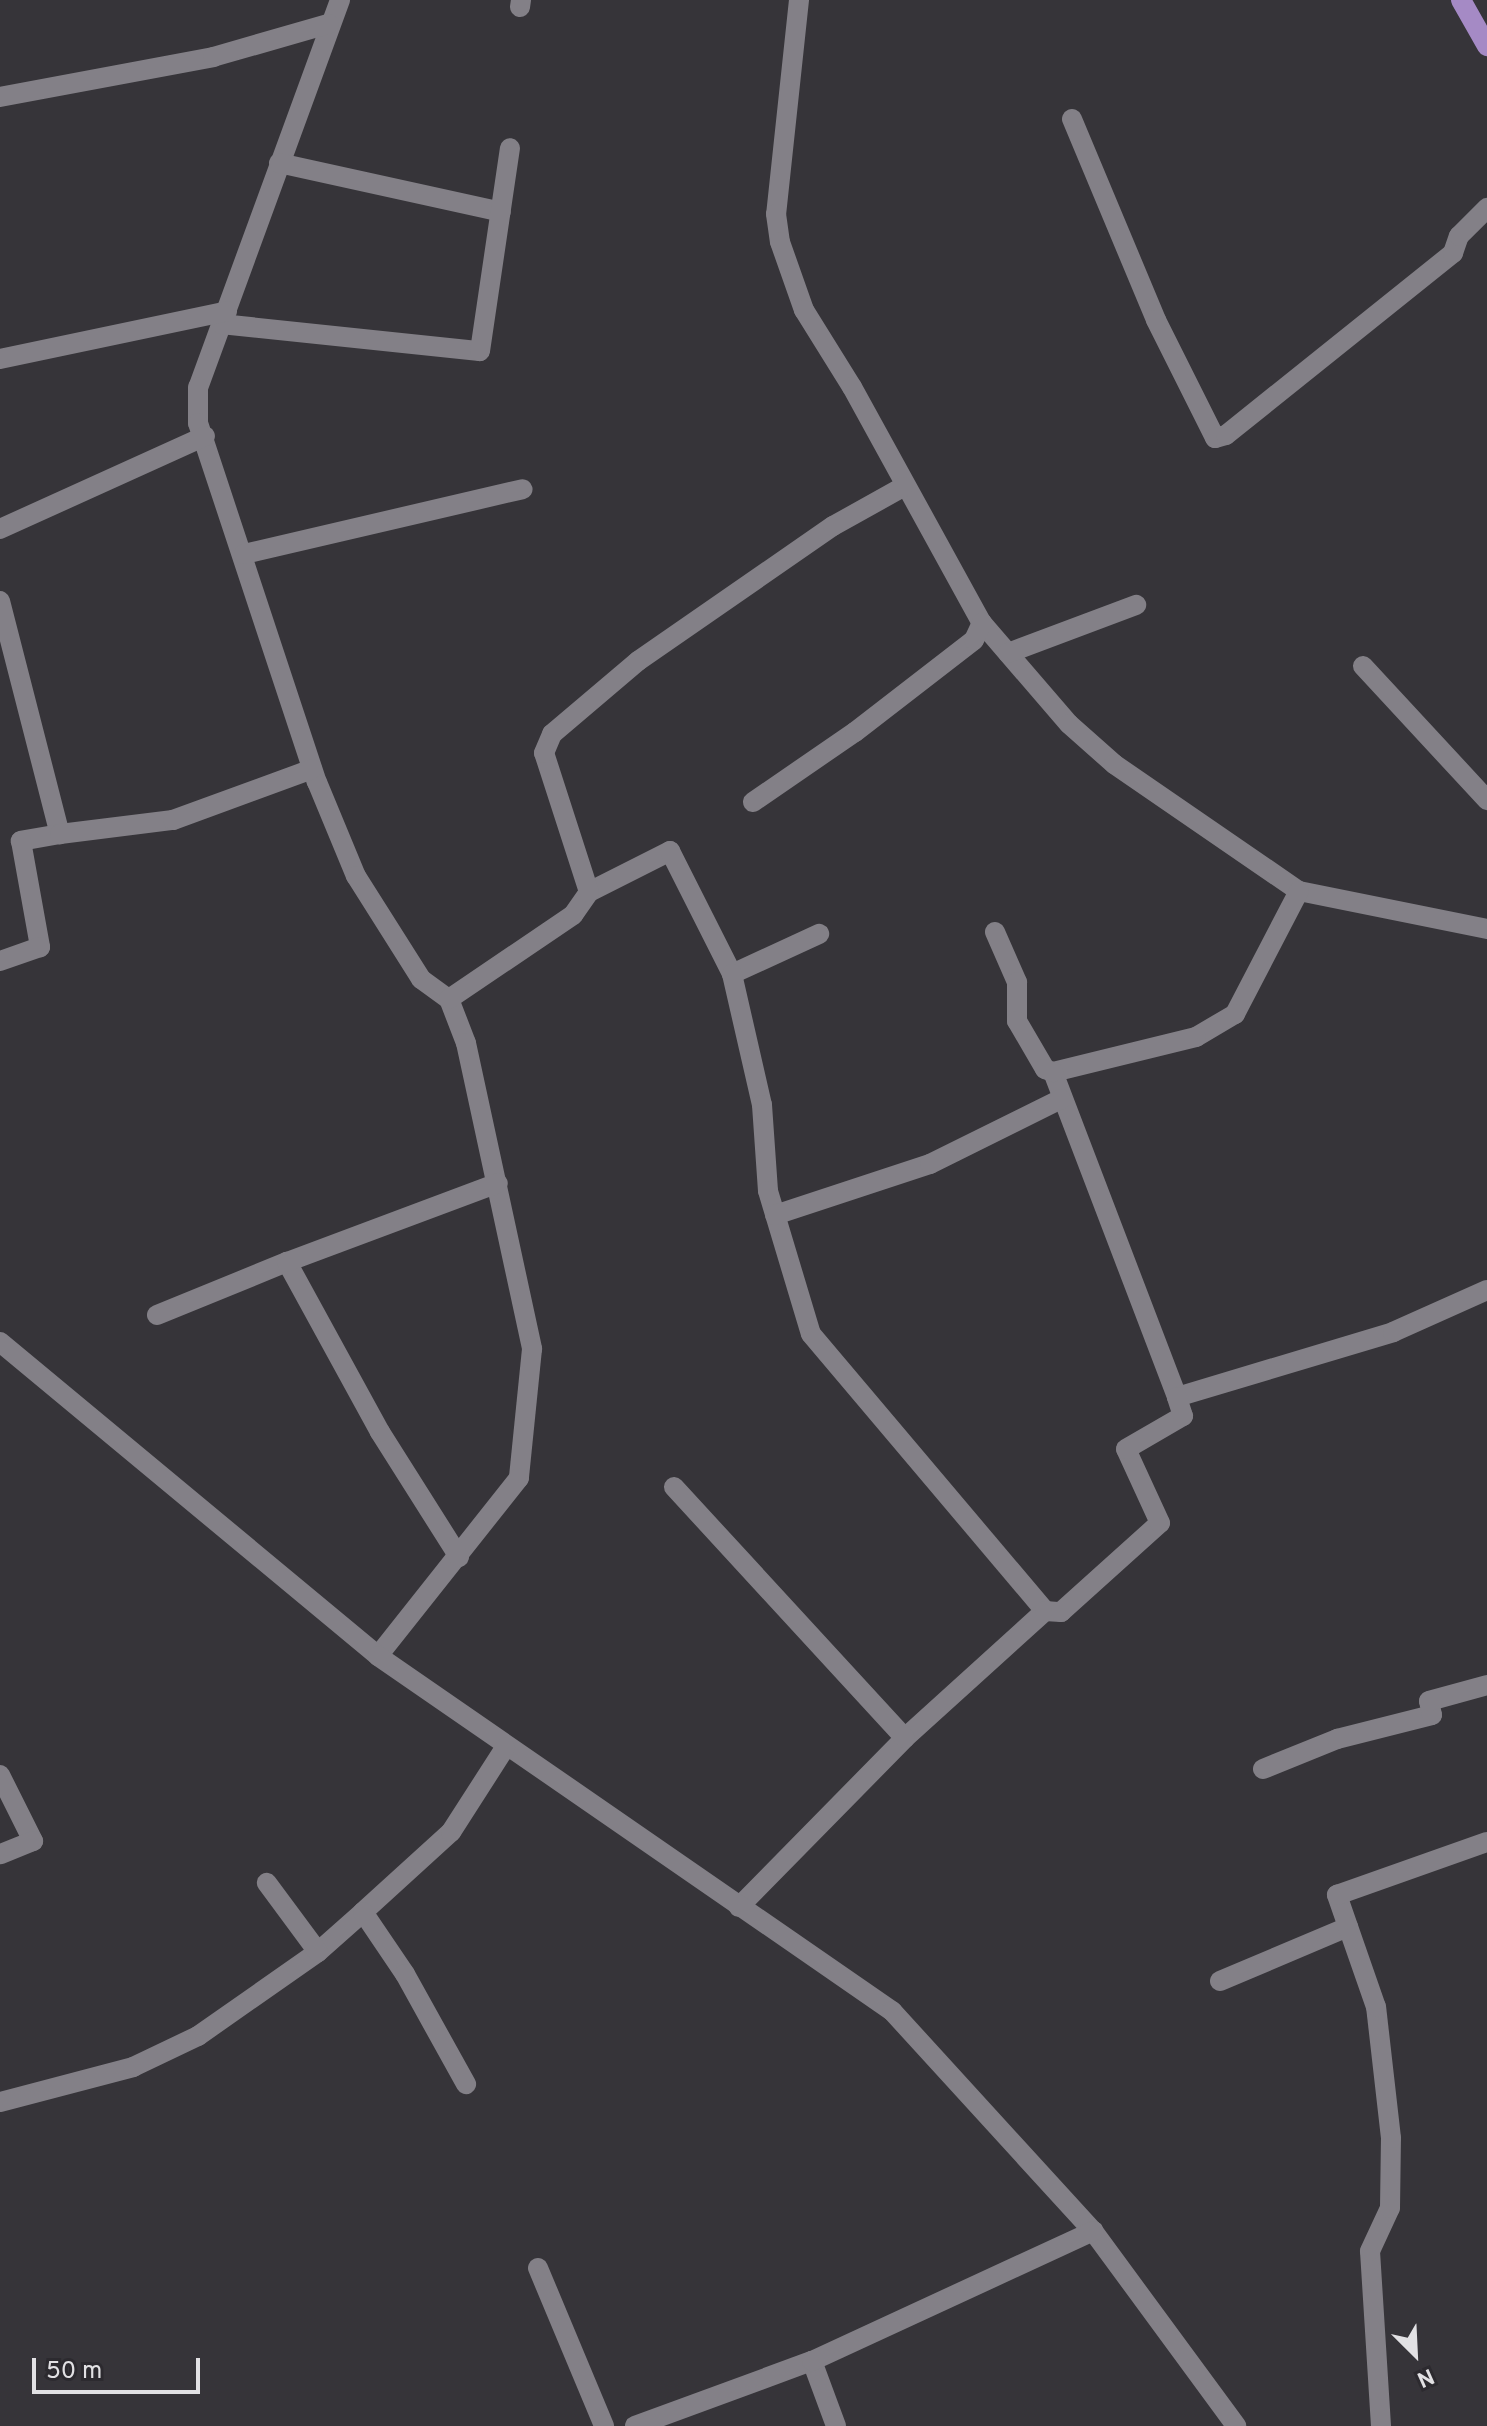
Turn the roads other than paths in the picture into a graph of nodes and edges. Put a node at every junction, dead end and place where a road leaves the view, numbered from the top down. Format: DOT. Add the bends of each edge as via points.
graph roads {
  1 [pos="340,0"];
  2 [pos="799,0"];
  3 [pos="1461,0"];
  4 [pos="328,24"];
  5 [pos="1486,41"];
  6 [pos="0,97"];
  7 [pos="1072,119"];
  8 [pos="510,148"];
  9 [pos="279,163"];
  10 [pos="1487,208"];
  11 [pos="501,212"];
  12 [pos="224,318"];
  13 [pos="0,359"];
  14 [pos="205,436"];
  15 [pos="903,487"];
  16 [pos="523,489"];
  17 [pos="0,529"];
  18 [pos="244,554"];
  19 [pos="0,601"];
  20 [pos="1136,605"];
  21 [pos="982,623"];
  22 [pos="1008,653"];
  23 [pos="1363,666"];
  24 [pos="312,769"];
  25 [pos="1487,800"];
  26 [pos="753,802"];
  27 [pos="60,834"];
  28 [pos="1299,891"];
  29 [pos="589,892"];
  30 [pos="1487,929"];
  31 [pos="995,932"];
  32 [pos="819,934"];
  33 [pos="0,961"];
  34 [pos="732,974"];
  35 [pos="449,999"];
  36 [pos="1053,1072"];
  37 [pos="1061,1099"];
  38 [pos="498,1183"];
  39 [pos="775,1215"];
  40 [pos="287,1262"];
  41 [pos="1487,1290"];
  42 [pos="157,1315"];
  43 [pos="0,1342"];
  44 [pos="1177,1397"];
  45 [pos="674,1487"];
  46 [pos="459,1557"];
  47 [pos="1045,1611"];
  48 [pos="378,1656"];
  49 [pos="1487,1685"];
  50 [pos="905,1738"];
  51 [pos="505,1748"];
  52 [pos="1263,1769"];
  53 [pos="0,1775"];
  54 [pos="1487,1842"];
  55 [pos="0,1854"];
  56 [pos="267,1883"];
  57 [pos="739,1907"];
  58 [pos="363,1912"];
  59 [pos="1348,1927"];
  60 [pos="318,1952"];
  61 [pos="1220,1981"];
  62 [pos="466,2084"];
  63 [pos="0,2102"];
  64 [pos="1093,2231"];
  65 [pos="538,2268"];
  66 [pos="812,2361"];
  67 [pos="604,2426"];
  68 [pos="635,2426"];
  69 [pos="836,2426"];
  70 [pos="1236,2426"];
  71 [pos="1381,2426"];
  1 -- 4 [label="street"];
  2 -- 15 [label="street" via="776,214 780,242 804,310 852,387"];
  3 -- 5 [label="main road"];
  4 -- 6 [label="street" via="213,57"];
  4 -- 9 [label="street"];
  7 -- 10 [label="street" via="1156,320 1215,438 1226,435 1453,253 1459,236"];
  8 -- 11 [label="street"];
  9 -- 11 [label="street"];
  9 -- 12 [label="street"];
  11 -- 12 [label="street" via="480,351"];
  12 -- 13 [label="street"];
  12 -- 14 [label="street" via="198,387 198,423"];
  14 -- 17 [label="street"];
  14 -- 18 [label="street"];
  15 -- 21 [label="street"];
  15 -- 29 [label="street" via="833,526 638,661 552,734 544,753"];
  16 -- 18 [label="street"];
  18 -- 24 [label="street"];
  19 -- 27 [label="street"];
  20 -- 22 [label="street"];
  21 -- 22 [label="street"];
  21 -- 26 [label="street" via="974,640 950,659"];
  22 -- 28 [label="street" via="1069,724 1114,764"];
  23 -- 25 [label="street"];
  24 -- 27 [label="street" via="173,820"];
  24 -- 35 [label="street" via="356,876 421,979"];
  27 -- 33 [label="street" via="21,841 40,947"];
  28 -- 30 [label="street"];
  28 -- 36 [label="street" via="1235,1014 1196,1037"];
  29 -- 34 [label="street" via="670,851"];
  29 -- 35 [label="street" via="573,915"];
  31 -- 36 [label="street" via="1017,982 1017,1021 1045,1069"];
  32 -- 34 [label="street"];
  34 -- 39 [label="street" via="762,1105 768,1191"];
  35 -- 38 [label="street" via="466,1043"];
  36 -- 37 [label="street"];
  37 -- 39 [label="street" via="930,1164"];
  37 -- 44 [label="street"];
  38 -- 40 [label="street"];
  38 -- 46 [label="street" via="532,1349 526,1426 519,1478"];
  39 -- 47 [label="street" via="811,1334"];
  40 -- 42 [label="street"];
  40 -- 46 [label="street" via="380,1432"];
  41 -- 44 [label="street" via="1393,1332"];
  43 -- 48 [label="street"];
  44 -- 47 [label="street" via="1183,1416 1126,1449 1160,1523 1061,1612"];
  45 -- 50 [label="street"];
  46 -- 48 [label="street"];
  47 -- 50 [label="street"];
  48 -- 51 [label="street"];
  49 -- 52 [label="street" via="1429,1701 1432,1715 1337,1739"];
  50 -- 57 [label="street"];
  51 -- 57 [label="street"];
  51 -- 58 [label="street" via="451,1832"];
  53 -- 55 [label="street" via="33,1841"];
  54 -- 59 [label="street" via="1337,1895"];
  56 -- 60 [label="street"];
  57 -- 64 [label="street" via="892,2011"];
  58 -- 60 [label="street"];
  58 -- 62 [label="street" via="405,1974"];
  59 -- 61 [label="street"];
  59 -- 71 [label="street" via="1376,2007 1391,2138 1390,2208 1370,2251"];
  60 -- 63 [label="street" via="198,2036 146,2061"];
  64 -- 66 [label="street"];
  64 -- 70 [label="street"];
  65 -- 67 [label="street"];
  66 -- 68 [label="street"];
  66 -- 69 [label="street"];
}
